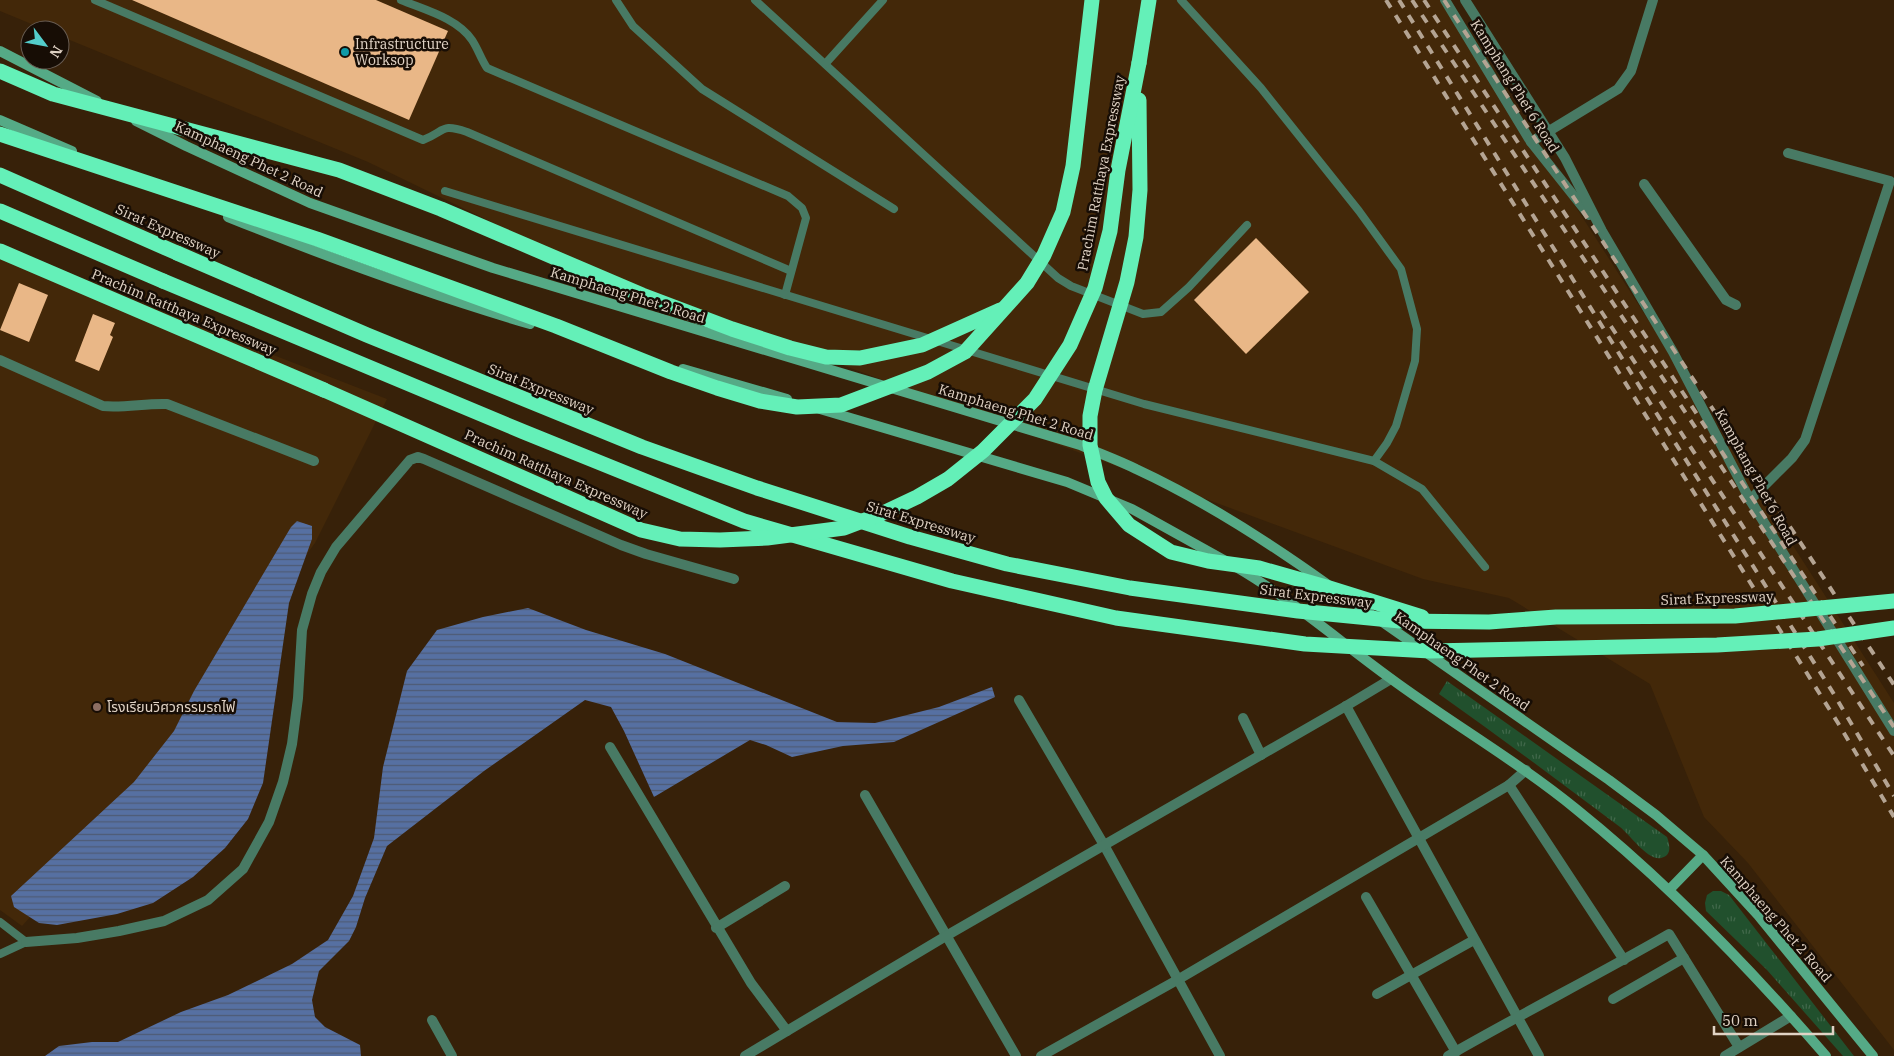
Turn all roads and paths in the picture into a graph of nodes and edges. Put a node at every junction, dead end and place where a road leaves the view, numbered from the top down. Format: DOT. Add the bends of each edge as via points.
graph roads {
  1 [pos="95,0"];
  2 [pos="401,0"];
  3 [pos="616,0"];
  4 [pos="754,0"];
  5 [pos="882,0"];
  6 [pos="1092,0"];
  7 [pos="1149,0"];
  8 [pos="1181,0"];
  9 [pos="1445,0"];
  10 [pos="1465,0"];
  11 [pos="1653,0"];
  12 [pos="0,51"];
  13 [pos="826,64"];
  14 [pos="1139,64"];
  15 [pos="0,71"];
  16 [pos="0,120"];
  17 [pos="1548,132"];
  18 [pos="0,134"];
  19 [pos="1531,142"];
  20 [pos="1788,153"];
  21 [pos="0,174"];
  22 [pos="1644,184"];
  23 [pos="445,191"];
  24 [pos="894,209"];
  25 [pos="0,210"];
  26 [pos="1247,225"];
  27 [pos="1602,231"];
  28 [pos="0,251"];
  29 [pos="791,271"];
  30 [pos="785,294"];
  31 [pos="1736,305"];
  32 [pos="1003,308"];
  33 [pos="0,360"];
  34 [pos="314,461"];
  35 [pos="1374,461"];
  36 [pos="1750,500"];
  37 [pos="1485,567"];
  38 [pos="734,579"];
  39 [pos="1894,601"];
  40 [pos="1434,621"];
  41 [pos="1894,628"];
  42 [pos="1391,679"];
  43 [pos="1019,700"];
  44 [pos="1346,706"];
  45 [pos="1243,718"];
  46 [pos="1894,731"];
  47 [pos="610,747"];
  48 [pos="1261,755"];
  49 [pos="1526,770"];
  50 [pos="1509,785"];
  51 [pos="865,794"];
  52 [pos="1418,838"];
  53 [pos="1104,845"];
  54 [pos="1703,855"];
  55 [pos="786,886"];
  56 [pos="1669,890"];
  57 [pos="1366,897"];
  58 [pos="0,922"];
  59 [pos="716,928"];
  60 [pos="946,936"];
  61 [pos="1474,940"];
  62 [pos="26,942"];
  63 [pos="0,954"];
  64 [pos="1684,958"];
  65 [pos="1624,960"];
  66 [pos="1412,974"];
  67 [pos="1179,979"];
  68 [pos="1377,994"];
  69 [pos="1613,999"];
  70 [pos="1518,1016"];
  71 [pos="1792,1016"];
  72 [pos="432,1020"];
  73 [pos="787,1031"];
  74 [pos="1739,1047"];
  75 [pos="1452,1054"];
  76 [pos="452,1056"];
  77 [pos="745,1056"];
  78 [pos="1016,1056"];
  79 [pos="1042,1056"];
  80 [pos="1220,1056"];
  81 [pos="1539,1056"];
  82 [pos="1725,1056"];
  83 [pos="1826,1056"];
  84 [pos="1873,1056"];
  1 -- 29 [label="lane" via="423,140 452,127 467,132"];
  2 -- 29 [label="lane" via="458,26 472,41 487,68 788,196 802,208 806,218"];
  3 -- 24 [label="lane" via="633,26 702,89"];
  4 -- 13 [label="lane"];
  5 -- 13 [label="lane"];
  6 -- 32 [label="highway, bridge" via="1073,166 1063,212 1044,255 1027,282"];
  7 -- 14 [label="highway, Prachim Ratthaya Expressway"];
  8 -- 35 [label="lane" via="1261,88 1402,269 1416,329 1415,361 1396,426"];
  9 -- 19 [label="street, Kamphang Phet 6 Road"];
  10 -- 17 [label="street, Kamphang Phet 6 Road"];
  11 -- 17 [label="street" via="1631,71 1618,89"];
  12 -- 54 [label="main road, Kamphaeng Phet 2 Road" via="186,146 310,203 493,268 1080,445 1137,469 1200,502 1283,553 1609,780"];
  13 -- 26 [label="lane" via="1058,278 1143,314 1161,312"];
  14 -- 28 [label="highway, Prachim Ratthaya Expressway, bridge" via="1118,170 1110,231 1095,288 1070,345 1035,399 983,451 948,479 917,497 844,528 720,540 680,539 641,530"];
  14 -- 40 [label="highway, bridge" via="1140,190 1136,237 1090,416 1090,445 1098,482 1106,498 1129,525 1171,552 1259,568"];
  15 -- 32 [label="highway, bridge" via="53,94 339,170 441,209 642,295 732,329 826,357 860,358 922,345"];
  16 -- 42 [label="main road" via="273,235 472,306 1067,482 1132,509 1264,583"];
  17 -- 19 [label="street"];
  17 -- 27 [label="street, Kamphang Phet 6 Road"];
  18 -- 32 [label="highway, bridge" via="317,239 556,326 671,372 760,401 797,407 841,405 928,372 965,352"];
  19 -- 27 [label="street, Kamphang Phet 6 Road"];
  20 -- 36 [label="street" via="1890,180 1805,440 1792,458"];
  21 -- 40 [label="highway, Sirat Expressway, bridge" via="252,286 642,447 910,537 1007,564 1130,588 1298,611 1400,622"];
  22 -- 31 [label="street" via="1726,300"];
  23 -- 30 [label="lane"];
  25 -- 41 [label="highway, bridge" via="236,313 744,521 952,581 1116,618 1305,644 1430,651 1717,645 1818,639"];
  27 -- 36 [label="street, Kamphang Phet 6 Road" via="1673,352"];
  29 -- 30 [label="lane"];
  30 -- 35 [label="lane" via="1144,404"];
  33 -- 34 [label="street" via="103,406 168,404"];
  35 -- 37 [label="lane" via="1422,489"];
  36 -- 46 [label="street, Kamphang Phet 6 Road"];
  38 -- 62 [label="street" via="646,554 424,459 410,460 336,547 312,594 302,630 298,698 283,782 269,822 243,869 208,900 164,921 94,935"];
  39 -- 40 [label="highway, Sirat Expressway, bridge" via="1735,616"];
  42 -- 44 [label="street"];
  42 -- 49 [label="main road"];
  43 -- 53 [label="street"];
  44 -- 48 [label="street"];
  44 -- 52 [label="street"];
  45 -- 48 [label="street"];
  47 -- 59 [label="street"];
  48 -- 53 [label="street"];
  49 -- 50 [label="street"];
  49 -- 56 [label="main road"];
  50 -- 52 [label="street"];
  50 -- 65 [label="street"];
  51 -- 60 [label="street"];
  52 -- 61 [label="street"];
  52 -- 67 [label="street"];
  53 -- 60 [label="street"];
  53 -- 67 [label="street"];
  54 -- 56 [label="main road"];
  54 -- 84 [label="main road, Kamphaeng Phet 2 Road" via="1758,915"];
  55 -- 59 [label="street"];
  56 -- 71 [label="main road"];
  57 -- 66 [label="street"];
  58 -- 62 [label="lane"];
  59 -- 73 [label="street"];
  60 -- 73 [label="street"];
  60 -- 78 [label="street"];
  61 -- 66 [label="street"];
  61 -- 70 [label="street"];
  62 -- 63 [label="lane"];
  64 -- 65 [label="street" via="1669,934"];
  64 -- 69 [label="street"];
  64 -- 74 [label="street"];
  65 -- 70 [label="street"];
  66 -- 68 [label="street"];
  66 -- 75 [label="street"];
  67 -- 79 [label="street"];
  67 -- 80 [label="street"];
  70 -- 75 [label="street"];
  70 -- 81 [label="street"];
  71 -- 74 [label="street"];
  71 -- 83 [label="main road"];
  72 -- 76 [label="street"];
  73 -- 77 [label="street"];
  74 -- 82 [label="street"];
}
